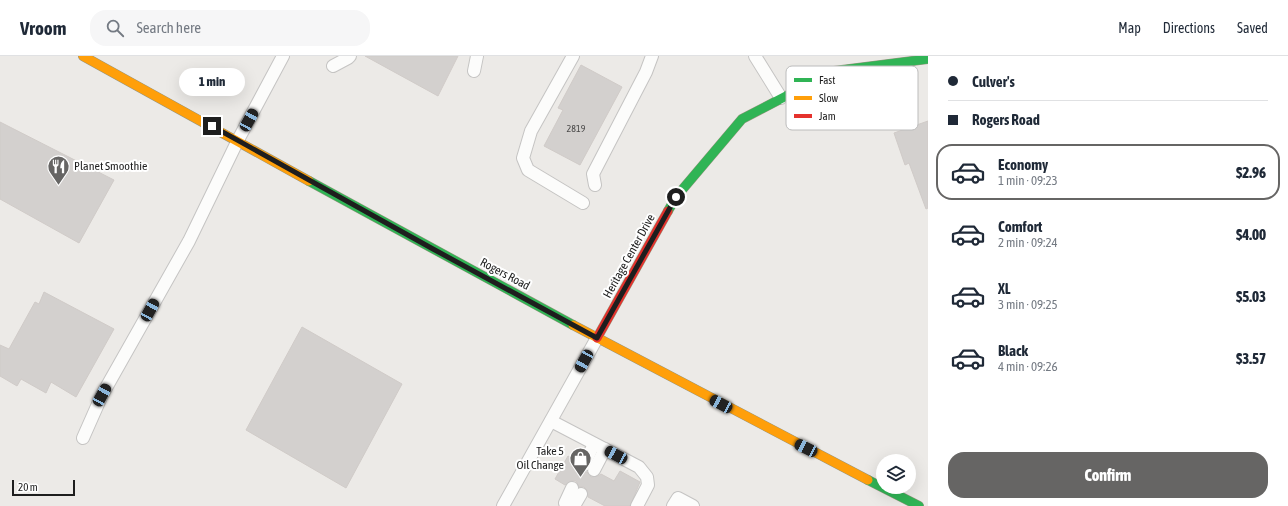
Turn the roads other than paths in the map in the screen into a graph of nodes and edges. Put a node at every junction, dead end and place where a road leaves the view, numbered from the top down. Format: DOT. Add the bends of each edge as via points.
graph roads {
  1 [pos="83,56"];
  2 [pos="283,56"];
  3 [pos="350,56"];
  4 [pos="477,56"];
  5 [pos="573,56"];
  6 [pos="652,56"];
  7 [pos="755,56"];
  8 [pos="928,59"];
  9 [pos="333,66"];
  10 [pos="873,66"];
  11 [pos="474,71"];
  12 [pos="786,96"];
  13 [pos="782,98"];
  14 [pos="238,140"];
  15 [pos="595,185"];
  16 [pos="583,203"];
  17 [pos="597,338"];
  18 [pos="551,421"];
  19 [pos="83,438"];
  20 [pos="594,444"];
  21 [pos="605,449"];
  22 [pos="577,491"];
  23 [pos="570,504"];
  24 [pos="503,506"];
  25 [pos="637,506"];
  26 [pos="673,506"];
  27 [pos="693,506"];
  28 [pos="919,506"];
  1 -- 14 [label="main road, Rogers Road"];
  2 -- 14 [label="lane"];
  3 -- 9 [label="lane"];
  4 -- 11 [label="lane"];
  5 -- 16 [label="lane" via="531,131 523,158 528,170"];
  6 -- 15 [label="lane" via="593,174"];
  7 -- 13 [label="lane"];
  8 -- 10 [label="main road, Heritage Center Drive"];
  12 -- 13 [label="main road, Heritage Center Drive"];
  13 -- 17 [label="main road, Heritage Center Drive" via="742,119 676,197"];
  14 -- 17 [label="main road, Rogers Road"];
  14 -- 19 [label="lane" via="189,241 102,395"];
  17 -- 18 [label="lane"];
  17 -- 28 [label="main road, Rogers Road"];
  18 -- 20 [label="lane"];
  18 -- 24 [label="lane"];
  20 -- 21 [label="lane"];
  20 -- 21 [label="lane" via="589,467"];
  21 -- 25 [label="lane" via="638,467 647,477 648,484"];
  22 -- 23 [label="lane"];
  26 -- 27 [label="lane" via="678,498"];
}
